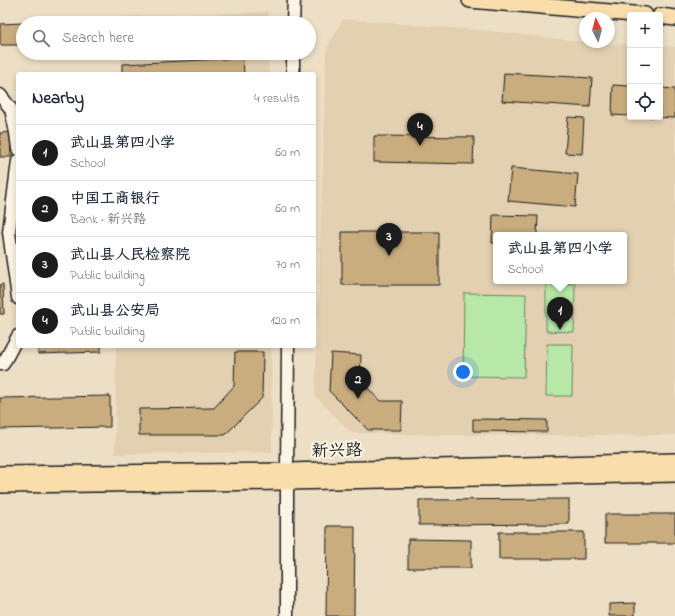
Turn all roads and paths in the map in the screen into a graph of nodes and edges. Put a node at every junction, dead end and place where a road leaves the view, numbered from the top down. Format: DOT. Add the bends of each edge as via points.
graph roads {
  1 [pos="294,0"];
  2 [pos="470,0"];
  3 [pos="627,13"];
  4 [pos="293,16"];
  5 [pos="663,16"];
  6 [pos="675,18"];
  7 [pos="293,60"];
  8 [pos="293,72"];
  9 [pos="0,95"];
  10 [pos="16,133"];
  11 [pos="16,177"];
  12 [pos="16,283"];
  13 [pos="16,340"];
  14 [pos="288,348"];
  15 [pos="0,364"];
  16 [pos="675,462"];
  17 [pos="0,474"];
  18 [pos="675,474"];
  19 [pos="287,477"];
  20 [pos="0,485"];
  21 [pos="287,616"];
  1 -- 4 [label="street"];
  2 -- 3 [label="main road"];
  5 -- 6 [label="main road"];
  7 -- 8 [label="street"];
  9 -- 10 [label="street" via="11,109"];
  11 -- 12 [label="street" via="9,232"];
  13 -- 15 [label="street" via="3,364"];
  14 -- 19 [label="street"];
  16 -- 19 [label="main road, 新兴路"];
  17 -- 19 [label="main road, 新兴路"];
  18 -- 19 [label="main road, 新兴路"];
  19 -- 20 [label="main road, 新兴路"];
  19 -- 21 [label="street"];
}
